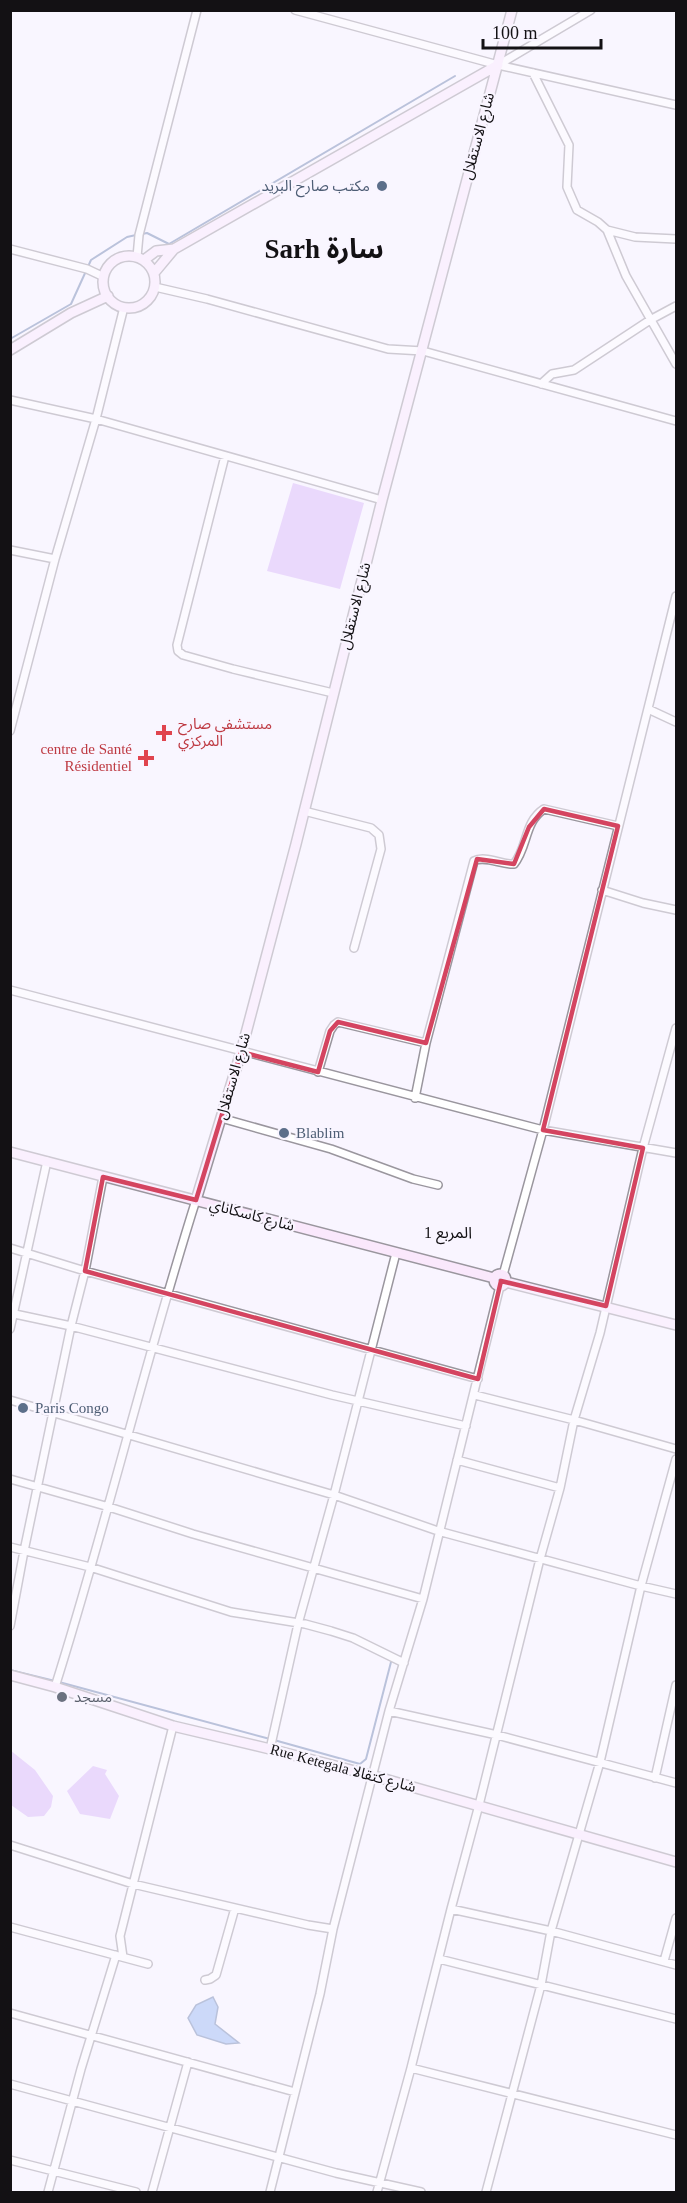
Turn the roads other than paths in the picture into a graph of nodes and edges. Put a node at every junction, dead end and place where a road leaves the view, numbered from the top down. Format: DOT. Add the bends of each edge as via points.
graph roads {
  1 [pos="198,10"];
  2 [pos="295,10"];
  3 [pos="512,10"];
  4 [pos="591,10"];
  5 [pos="498,65"];
  6 [pos="533,73"];
  7 [pos="676,105"];
  8 [pos="607,230"];
  9 [pos="676,239"];
  10 [pos="10,249"];
  11 [pos="174,249"];
  12 [pos="140,259"];
  13 [pos="154,273"];
  14 [pos="104,277"];
  15 [pos="155,287"];
  16 [pos="108,296"];
  17 [pos="676,306"];
  18 [pos="124,307"];
  19 [pos="650,320"];
  20 [pos="10,350"];
  21 [pos="423,351"];
  22 [pos="676,364"];
  23 [pos="541,384"];
  24 [pos="10,400"];
  25 [pos="96,419"];
  26 [pos="676,421"];
  27 [pos="225,456"];
  28 [pos="382,500"];
  29 [pos="10,550"];
  30 [pos="55,559"];
  31 [pos="676,596"];
  32 [pos="333,693"];
  33 [pos="14,702"];
  34 [pos="648,709"];
  35 [pos="676,722"];
  36 [pos="10,731"];
  37 [pos="304,811"];
  38 [pos="618,826"];
  39 [pos="602,890"];
  40 [pos="676,910"];
  41 [pos="354,948"];
  42 [pos="10,990"];
  43 [pos="676,1028"];
  44 [pos="426,1043"];
  45 [pos="241,1052"];
  46 [pos="318,1072"];
  47 [pos="415,1098"];
  48 [pos="221,1119"];
  49 [pos="543,1130"];
  50 [pos="643,1148"];
  51 [pos="10,1152"];
  52 [pos="676,1153"];
  53 [pos="47,1161"];
  54 [pos="103,1177"];
  55 [pos="438,1185"];
  56 [pos="196,1200"];
  57 [pos="10,1248"];
  58 [pos="26,1253"];
  59 [pos="396,1253"];
  60 [pos="86,1271"];
  61 [pos="501,1280"];
  62 [pos="167,1292"];
  63 [pos="606,1306"];
  64 [pos="12,1313"];
  65 [pos="676,1325"];
  66 [pos="71,1326"];
  67 [pos="10,1329"];
  68 [pos="371,1348"];
  69 [pos="152,1349"];
  70 [pos="478,1378"];
  71 [pos="475,1395"];
  72 [pos="10,1400"];
  73 [pos="358,1401"];
  74 [pos="54,1413"];
  75 [pos="573,1420"];
  76 [pos="466,1426"];
  77 [pos="127,1434"];
  78 [pos="676,1449"];
  79 [pos="676,1459"];
  80 [pos="457,1460"];
  81 [pos="10,1479"];
  82 [pos="39,1486"];
  83 [pos="560,1488"];
  84 [pos="334,1495"];
  85 [pos="109,1507"];
  86 [pos="438,1531"];
  87 [pos="10,1547"];
  88 [pos="24,1551"];
  89 [pos="540,1559"];
  90 [pos="90,1567"];
  91 [pos="315,1567"];
  92 [pos="641,1586"];
  93 [pos="676,1594"];
  94 [pos="423,1599"];
  95 [pos="298,1624"];
  96 [pos="10,1626"];
  97 [pos="404,1663"];
  98 [pos="10,1675"];
  99 [pos="676,1685"];
  100 [pos="55,1687"];
  101 [pos="389,1711"];
  102 [pos="173,1726"];
  103 [pos="497,1735"];
  104 [pos="270,1749"];
  105 [pos="600,1762"];
  106 [pos="374,1776"];
  107 [pos="655,1778"];
  108 [pos="676,1783"];
  109 [pos="479,1805"];
  110 [pos="580,1834"];
  111 [pos="10,1845"];
  112 [pos="676,1862"];
  113 [pos="133,1884"];
  114 [pos="235,1908"];
  115 [pos="451,1909"];
  116 [pos="676,1918"];
  117 [pos="10,1928"];
  118 [pos="333,1929"];
  119 [pos="551,1931"];
  120 [pos="119,1956"];
  121 [pos="439,1959"];
  122 [pos="664,1961"];
  123 [pos="148,1964"];
  124 [pos="676,1965"];
  125 [pos="205,1980"];
  126 [pos="541,1984"];
  127 [pos="10,2013"];
  128 [pos="676,2019"];
  129 [pos="92,2036"];
  130 [pos="188,2062"];
  131 [pos="411,2068"];
  132 [pos="10,2084"];
  133 [pos="295,2092"];
  134 [pos="512,2095"];
  135 [pos="72,2101"];
  136 [pos="169,2127"];
  137 [pos="676,2136"];
  138 [pos="279,2157"];
  139 [pos="10,2160"];
  140 [pos="54,2172"];
  141 [pos="380,2182"];
  142 [pos="48,2193"];
  143 [pos="136,2193"];
  144 [pos="152,2193"];
  145 [pos="270,2193"];
  146 [pos="377,2193"];
  147 [pos="421,2193"];
  148 [pos="486,2193"];
  1 -- 12 [label="street" via="139,235"];
  2 -- 5 [label="street"];
  3 -- 5 [label="street, شارع الاستقلال"];
  4 -- 5 [label="street"];
  5 -- 6 [label="street"];
  5 -- 11 [label="street"];
  5 -- 21 [label="street, شارع الاستقلال"];
  6 -- 7 [label="street"];
  6 -- 8 [label="street" via="569,145 567,187 577,210"];
  8 -- 9 [label="street" via="635,237"];
  8 -- 19 [label="street"];
  10 -- 14 [label="street"];
  11 -- 12 [label="street" via="156,251"];
  11 -- 13 [label="street"];
  12 -- 13 [label="street"];
  12 -- 14 [label="street" via="128,256 112,262"];
  13 -- 15 [label="street"];
  14 -- 16 [label="street"];
  15 -- 18 [label="street" via="147,301"];
  15 -- 21 [label="street" via="388,349"];
  16 -- 18 [label="street"];
  16 -- 20 [label="street"];
  17 -- 19 [label="street"];
  18 -- 25 [label="street"];
  19 -- 22 [label="street"];
  19 -- 23 [label="street" via="574,370 552,374"];
  21 -- 23 [label="street"];
  21 -- 28 [label="street, شارع الاستقلال"];
  23 -- 26 [label="street"];
  24 -- 25 [label="street"];
  25 -- 27 [label="street"];
  25 -- 30 [label="street"];
  27 -- 28 [label="street"];
  27 -- 32 [label="street" via="178,651"];
  28 -- 32 [label="street, شارع الاستقلال"];
  29 -- 30 [label="street"];
  30 -- 33 [label="street"];
  31 -- 34 [label="street"];
  32 -- 37 [label="street, شارع الاستقلال"];
  33 -- 36 [label="street"];
  34 -- 35 [label="street"];
  34 -- 38 [label="street"];
  37 -- 41 [label="street" via="372,828 380,836 381,849"];
  37 -- 45 [label="street, شارع الاستقلال"];
  38 -- 39 [label="street"];
  38 -- 44 [label="street" via="544,810 536,814 514,864 481,858 474,861"];
  39 -- 40 [label="street"];
  39 -- 49 [label="street"];
  42 -- 45 [label="street"];
  43 -- 50 [label="street"];
  44 -- 46 [label="street" via="338,1022 330,1031"];
  44 -- 47 [label="street"];
  45 -- 46 [label="street"];
  45 -- 48 [label="street, شارع الاستقلال"];
  46 -- 47 [label="street"];
  47 -- 49 [label="street"];
  48 -- 55 [label="street" via="331,1149"];
  48 -- 56 [label="street, شارع الاستقلال"];
  49 -- 50 [label="street"];
  49 -- 61 [label="street"];
  50 -- 52 [label="street"];
  50 -- 63 [label="street"];
  51 -- 53 [label="street, شارع كاسكاناي"];
  53 -- 54 [label="street, شارع كاسكاناي"];
  53 -- 58 [label="street"];
  54 -- 56 [label="street, شارع كاسكاناي"];
  54 -- 60 [label="street"];
  56 -- 59 [label="street, شارع كاسكاناي"];
  56 -- 62 [label="street"];
  57 -- 58 [label="street"];
  58 -- 60 [label="street"];
  58 -- 64 [label="street"];
  59 -- 61 [label="street, شارع كاسكاناي"];
  59 -- 68 [label="street"];
  60 -- 62 [label="street"];
  60 -- 66 [label="street"];
  61 -- 63 [label="street, شارع كاسكاناي"];
  61 -- 70 [label="street"];
  62 -- 68 [label="street"];
  62 -- 69 [label="street"];
  63 -- 65 [label="street, شارع كاسكاناي"];
  63 -- 75 [label="street"];
  64 -- 66 [label="street"];
  64 -- 67 [label="street"];
  66 -- 69 [label="street"];
  66 -- 74 [label="street"];
  68 -- 70 [label="street"];
  68 -- 73 [label="street"];
  69 -- 73 [label="street"];
  69 -- 77 [label="street"];
  70 -- 71 [label="street"];
  71 -- 75 [label="street"];
  71 -- 76 [label="street"];
  72 -- 74 [label="street"];
  73 -- 76 [label="street"];
  73 -- 84 [label="street"];
  74 -- 77 [label="street"];
  74 -- 82 [label="street"];
  75 -- 78 [label="street"];
  75 -- 83 [label="street"];
  76 -- 80 [label="street"];
  77 -- 84 [label="street"];
  77 -- 85 [label="street"];
  79 -- 92 [label="street"];
  80 -- 83 [label="street"];
  80 -- 86 [label="street"];
  81 -- 82 [label="street"];
  82 -- 85 [label="street"];
  82 -- 88 [label="street"];
  83 -- 89 [label="street"];
  84 -- 86 [label="street"];
  84 -- 91 [label="street"];
  85 -- 90 [label="street"];
  85 -- 91 [label="street"];
  86 -- 89 [label="street"];
  86 -- 94 [label="street"];
  87 -- 88 [label="street"];
  88 -- 90 [label="street"];
  88 -- 96 [label="street"];
  89 -- 92 [label="street"];
  89 -- 103 [label="street"];
  90 -- 95 [label="street" via="231,1612"];
  90 -- 100 [label="street"];
  91 -- 94 [label="street"];
  91 -- 95 [label="street"];
  92 -- 93 [label="street"];
  92 -- 105 [label="street"];
  94 -- 97 [label="street"];
  95 -- 97 [label="street" via="353,1638"];
  95 -- 104 [label="street"];
  97 -- 101 [label="street"];
  98 -- 100 [label="street, Rue Ketegala شارع كتقالا"];
  99 -- 107 [label="street"];
  100 -- 102 [label="street, Rue Ketegala شارع كتقالا"];
  101 -- 103 [label="street"];
  101 -- 106 [label="street"];
  102 -- 104 [label="street, Rue Ketegala شارع كتقالا"];
  102 -- 113 [label="street"];
  103 -- 105 [label="street"];
  103 -- 109 [label="street"];
  104 -- 106 [label="street, Rue Ketegala شارع كتقالا"];
  105 -- 107 [label="street"];
  105 -- 110 [label="street"];
  106 -- 109 [label="street, Rue Ketegala شارع كتقالا"];
  106 -- 118 [label="street"];
  107 -- 108 [label="street"];
  109 -- 110 [label="street, Rue Ketegala شارع كتقالا"];
  109 -- 115 [label="street"];
  110 -- 112 [label="street, Rue Ketegala شارع كتقالا"];
  110 -- 119 [label="street"];
  111 -- 113 [label="street"];
  113 -- 114 [label="street"];
  113 -- 120 [label="street"];
  114 -- 118 [label="street"];
  114 -- 125 [label="street" via="216,1975"];
  115 -- 119 [label="street"];
  115 -- 121 [label="street"];
  116 -- 122 [label="street"];
  117 -- 120 [label="street"];
  118 -- 133 [label="street"];
  119 -- 122 [label="street"];
  119 -- 126 [label="street"];
  120 -- 123 [label="street"];
  120 -- 129 [label="street"];
  121 -- 126 [label="street"];
  121 -- 131 [label="street"];
  122 -- 124 [label="street"];
  126 -- 128 [label="street"];
  126 -- 134 [label="street"];
  127 -- 129 [label="street"];
  129 -- 130 [label="street"];
  129 -- 135 [label="street"];
  130 -- 133 [label="street"];
  130 -- 136 [label="street"];
  131 -- 134 [label="street"];
  131 -- 141 [label="street"];
  132 -- 135 [label="street"];
  133 -- 138 [label="street"];
  134 -- 137 [label="street"];
  134 -- 148 [label="street"];
  135 -- 136 [label="street"];
  135 -- 140 [label="street"];
  136 -- 138 [label="street"];
  136 -- 144 [label="street"];
  138 -- 141 [label="street"];
  138 -- 145 [label="street"];
  139 -- 140 [label="street"];
  140 -- 142 [label="street"];
  140 -- 143 [label="street"];
  141 -- 146 [label="street"];
  141 -- 147 [label="street"];
}
